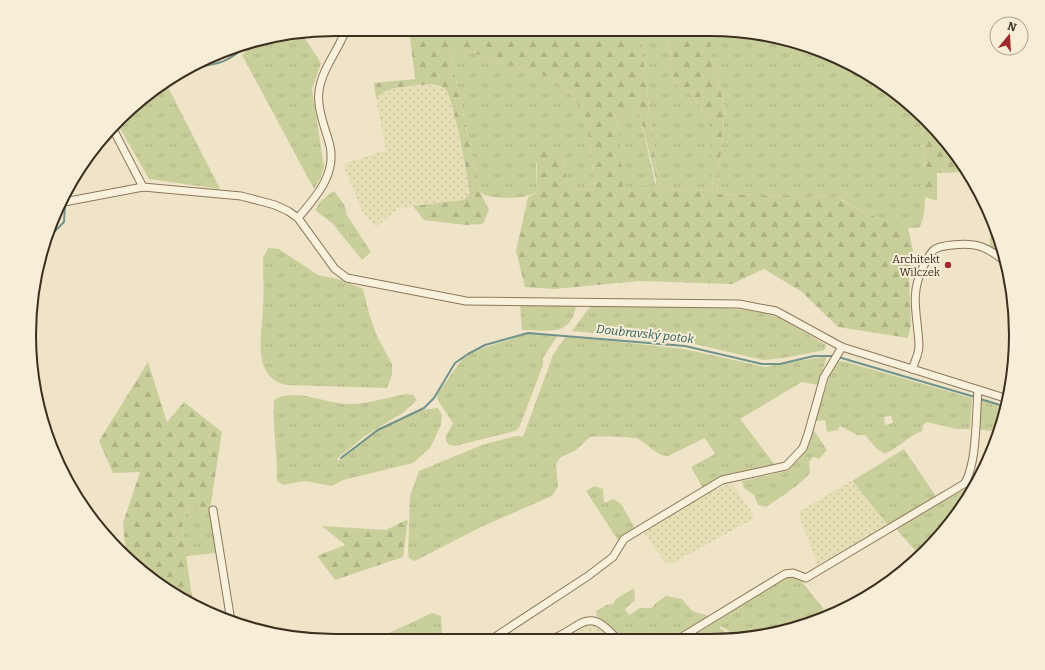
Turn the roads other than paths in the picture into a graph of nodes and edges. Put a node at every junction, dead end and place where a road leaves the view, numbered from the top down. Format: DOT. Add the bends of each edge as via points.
graph roads {
  1 [pos="343,36"];
  2 [pos="115,133"];
  3 [pos="144,187"];
  4 [pos="68,201"];
  5 [pos="298,218"];
  6 [pos="998,256"];
  7 [pos="842,347"];
  8 [pos="912,369"];
  9 [pos="978,390"];
  10 [pos="1002,397"];
  11 [pos="213,510"];
  12 [pos="230,614"];
  13 [pos="501,634"];
  14 [pos="564,634"];
  15 [pos="612,634"];
  16 [pos="687,634"];
  1 -- 5 [label="street" via="325,70 319,89 320,110 329,143 331,164 321,189"];
  2 -- 3 [label="street"];
  3 -- 4 [label="street"];
  3 -- 5 [label="street" via="240,196 275,205"];
  5 -- 7 [label="street" via="335,269 347,278 466,301 739,304 776,312"];
  6 -- 8 [label="street" via="978,245 940,246 933,249 917,281 914,301 919,348"];
  7 -- 8 [label="street"];
  7 -- 13 [label="street" via="824,377 803,448 786,466 722,480 624,539 613,557"];
  8 -- 9 [label="street"];
  9 -- 10 [label="street"];
  9 -- 16 [label="street" via="972,460 969,477 964,484 806,578 793,573 785,574"];
  11 -- 12 [label="street"];
  14 -- 15 [label="street" via="579,624 592,620"];
}
